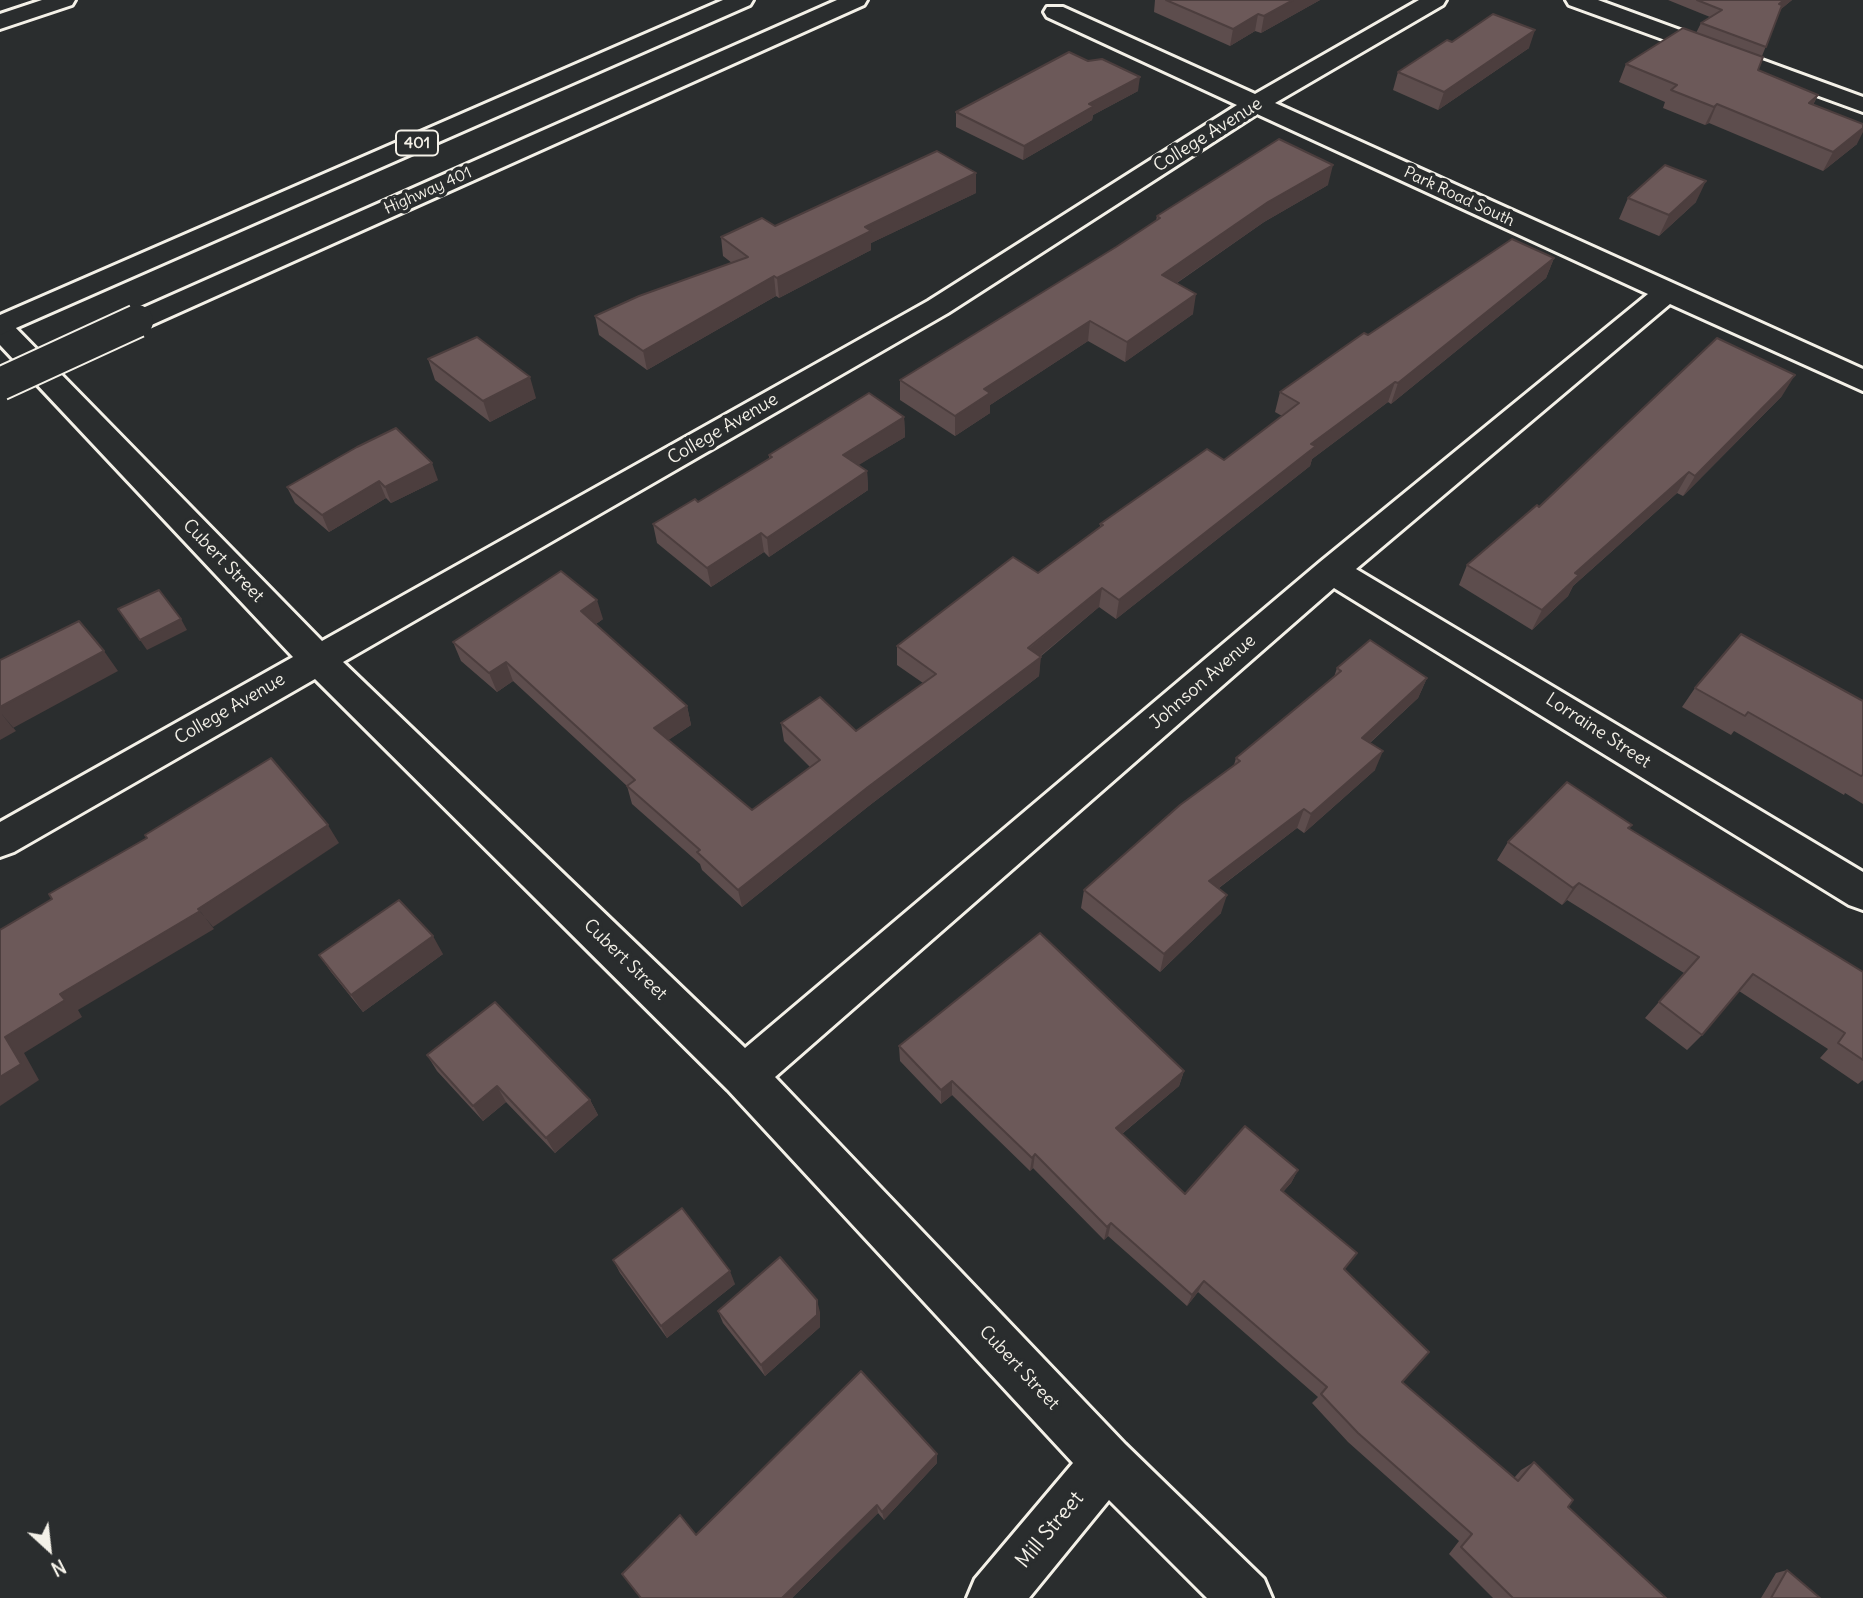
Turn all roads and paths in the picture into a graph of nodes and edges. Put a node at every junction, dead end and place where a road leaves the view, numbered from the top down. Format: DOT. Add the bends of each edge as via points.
graph roads {
  1 [pos="64,0"];
  2 [pos="742,0"];
  3 [pos="856,0"];
  4 [pos="1435,0"];
  5 [pos="1577,0"];
  6 [pos="1055,12"];
  7 [pos="0,22"];
  8 [pos="1255,104"];
  9 [pos="1863,105"];
  10 [pos="1667,292"];
  11 [pos="0,327"];
  12 [pos="1863,381"];
  13 [pos="0,384"];
  14 [pos="1332,571"];
  15 [pos="317,659"];
  16 [pos="0,841"];
  17 [pos="1863,893"];
  18 [pos="744,1076"];
  19 [pos="1107,1462"];
  20 [pos="994,1598"];
  21 [pos="1244,1598"];
  1 -- 7 [label="main road"];
  2 -- 11 [label="main road, 401"];
  3 -- 13 [label="main road, Highway 401, bridge"];
  4 -- 8 [label="main road, College Avenue"];
  5 -- 9 [label="main road"];
  6 -- 8 [label="main road, Park Road South"];
  8 -- 10 [label="main road, Park Road South"];
  8 -- 15 [label="main road, College Avenue" via="938,307"];
  10 -- 12 [label="main road, Park Road South"];
  10 -- 14 [label="main road, Johnson Avenue"];
  11 -- 15 [label="main road, Cubert Street"];
  14 -- 17 [label="main road, Lorraine Street"];
  14 -- 18 [label="main road, Johnson Avenue"];
  15 -- 16 [label="main road, College Avenue"];
  15 -- 18 [label="main road, Cubert Street"];
  18 -- 19 [label="main road, Cubert Street"];
  19 -- 20 [label="main road, Mill Street"];
  19 -- 21 [label="main road, Cubert Street"];
}
